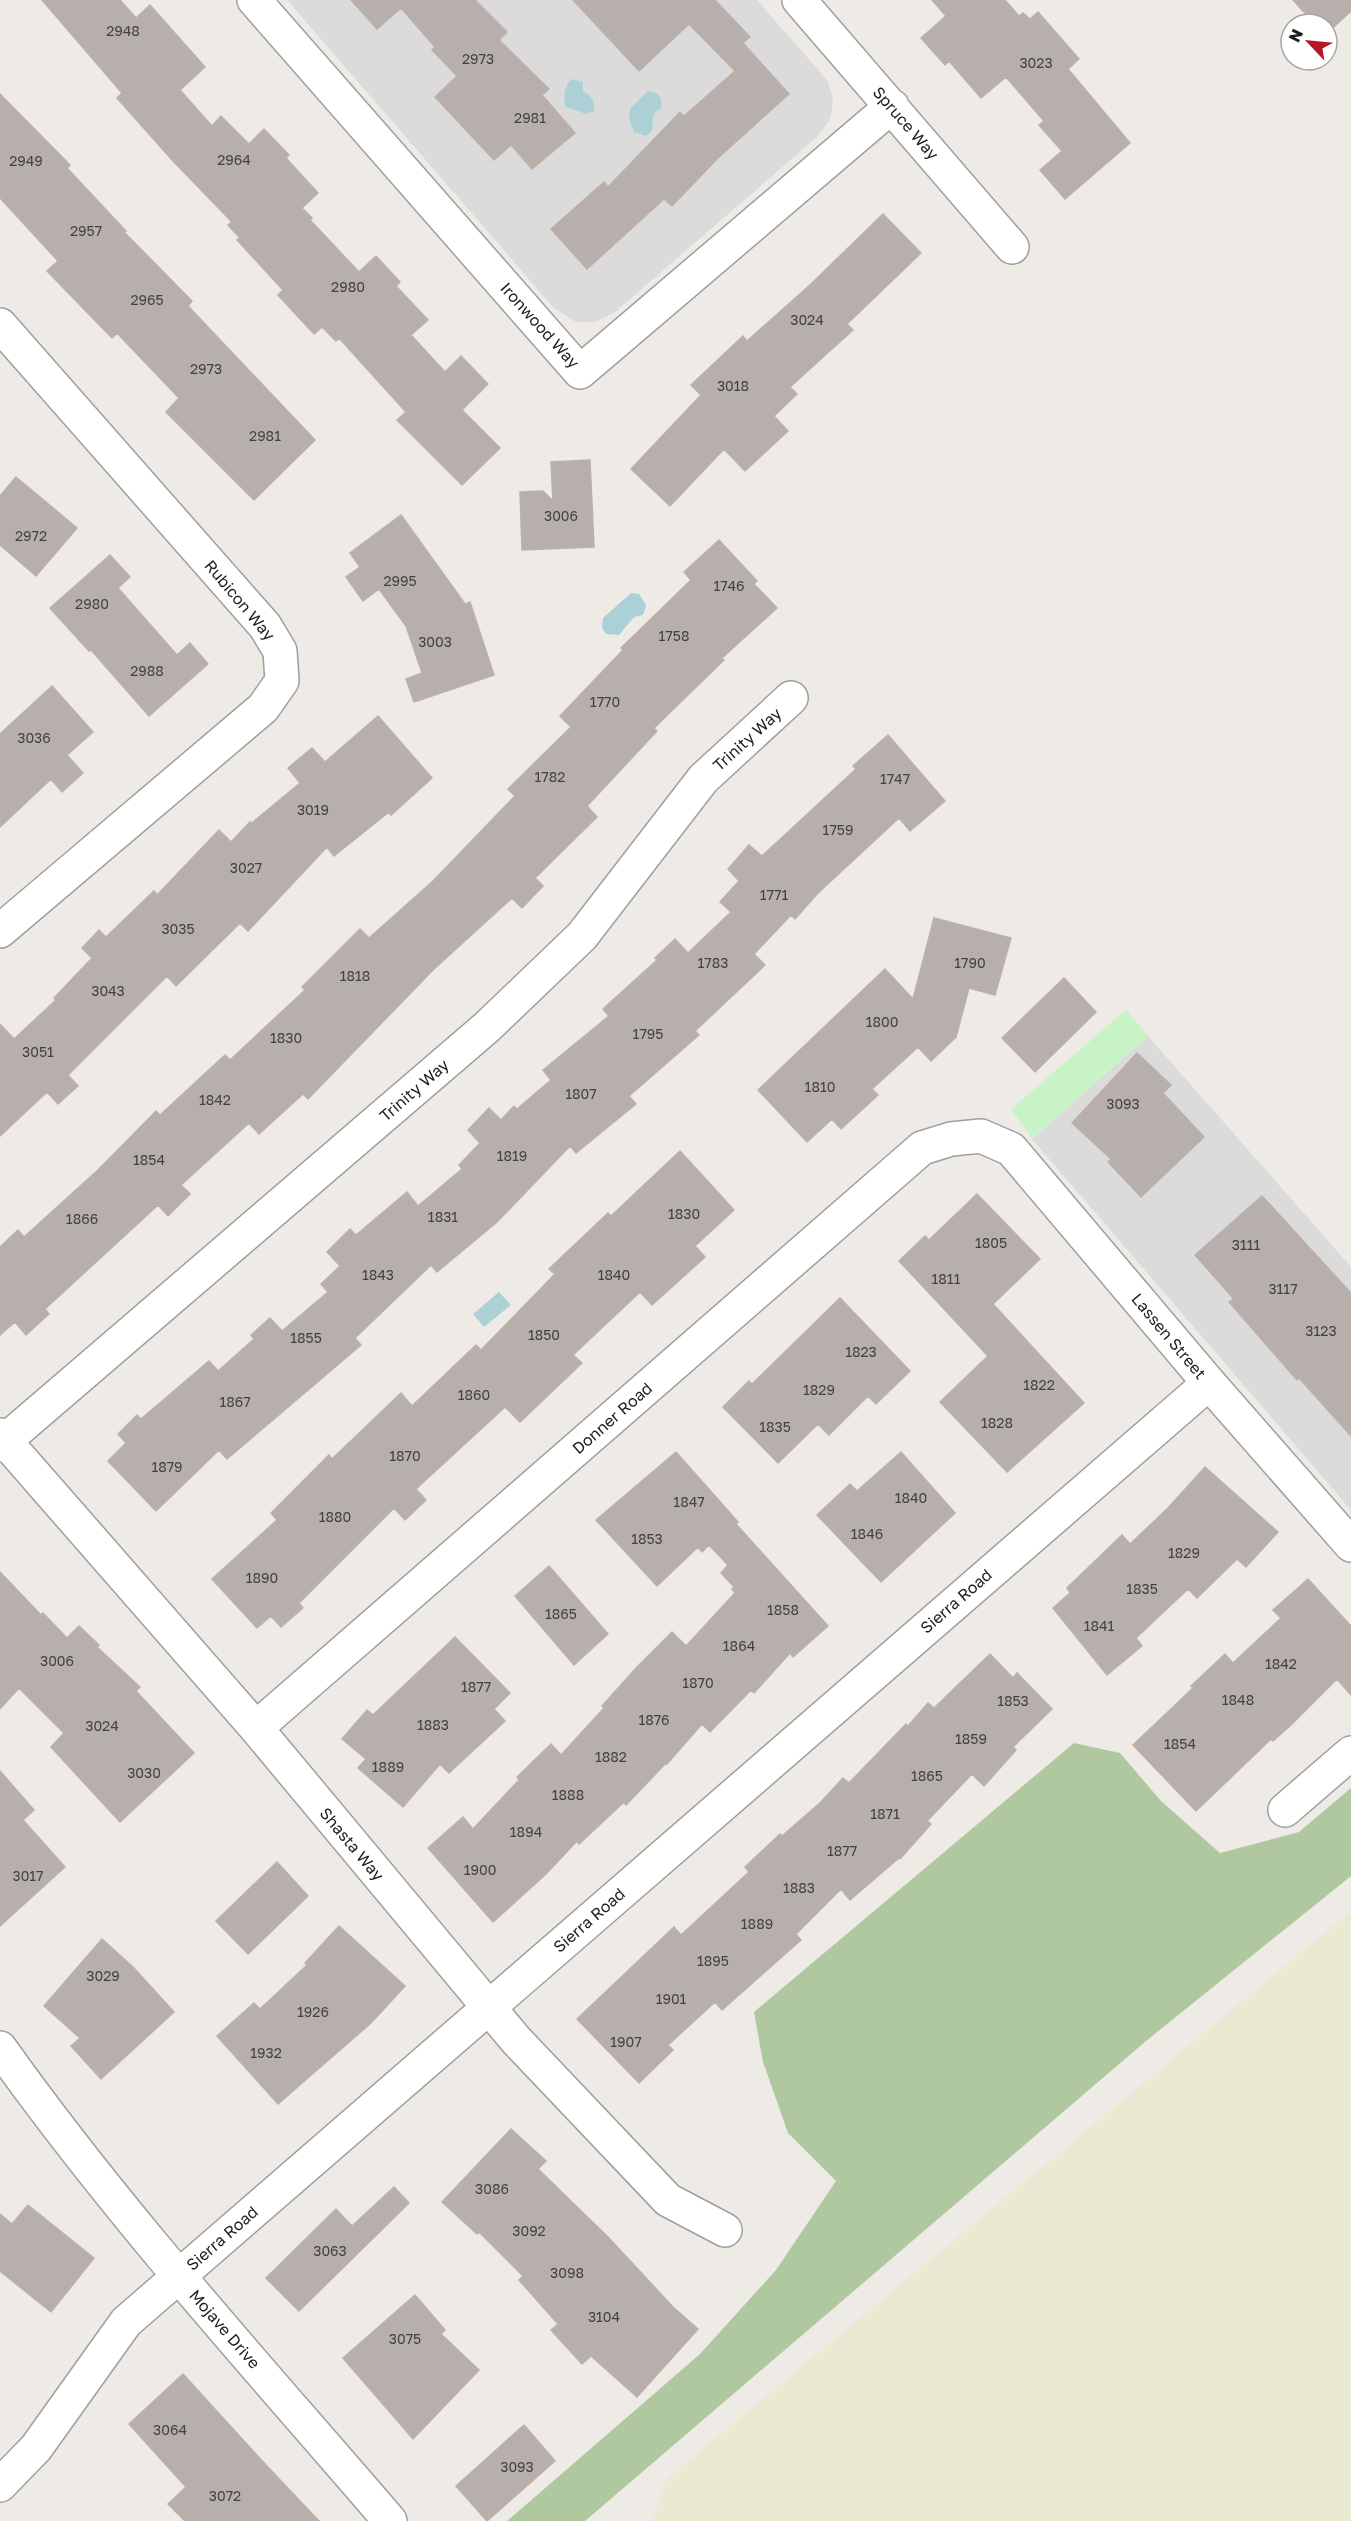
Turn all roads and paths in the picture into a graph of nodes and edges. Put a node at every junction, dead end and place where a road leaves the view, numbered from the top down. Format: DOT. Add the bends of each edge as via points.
graph roads {
  1 [pos="254,0"];
  2 [pos="799,0"];
  3 [pos="892,106"];
  4 [pos="1012,247"];
  5 [pos="0,325"];
  6 [pos="791,698"];
  7 [pos="0,931"];
  8 [pos="981,1136"];
  9 [pos="1209,1383"];
  10 [pos="2,1440"];
  11 [pos="1351,1545"];
  12 [pos="256,1728"];
  13 [pos="1351,1753"];
  14 [pos="1285,1810"];
  15 [pos="489,2007"];
  16 [pos="0,2048"];
  17 [pos="725,2230"];
  18 [pos="180,2276"];
  19 [pos="0,2485"];
  20 [pos="390,2521"];
  1 -- 3 [label="street, Ironwood Way" via="580,372"];
  2 -- 3 [label="street, Spruce Way"];
  3 -- 4 [label="street, Spruce Way"];
  5 -- 7 [label="street, Rubicon Way" via="265,626 280,651 282,681 263,708"];
  6 -- 10 [label="street, Trinity Way" via="703,779 582,936 487,1027"];
  8 -- 9 [label="street, Lassen Street" via="1011,1149"];
  8 -- 12 [label="street, Donner Road" via="951,1138 922,1148"];
  9 -- 11 [label="street, Lassen Street"];
  9 -- 15 [label="street, Sierra Road"];
  10 -- 12 [label="street, Shasta Way"];
  12 -- 15 [label="street, Shasta Way"];
  13 -- 14 [label="street"];
  15 -- 17 [label="street, Shasta Way" via="668,2200"];
  15 -- 18 [label="street, Sierra Road"];
  16 -- 18 [label="street, Mojave Drive" via="41,2106"];
  18 -- 19 [label="street, Sierra Road" via="126,2322 36,2448"];
  18 -- 20 [label="street, Mojave Drive"];
}
